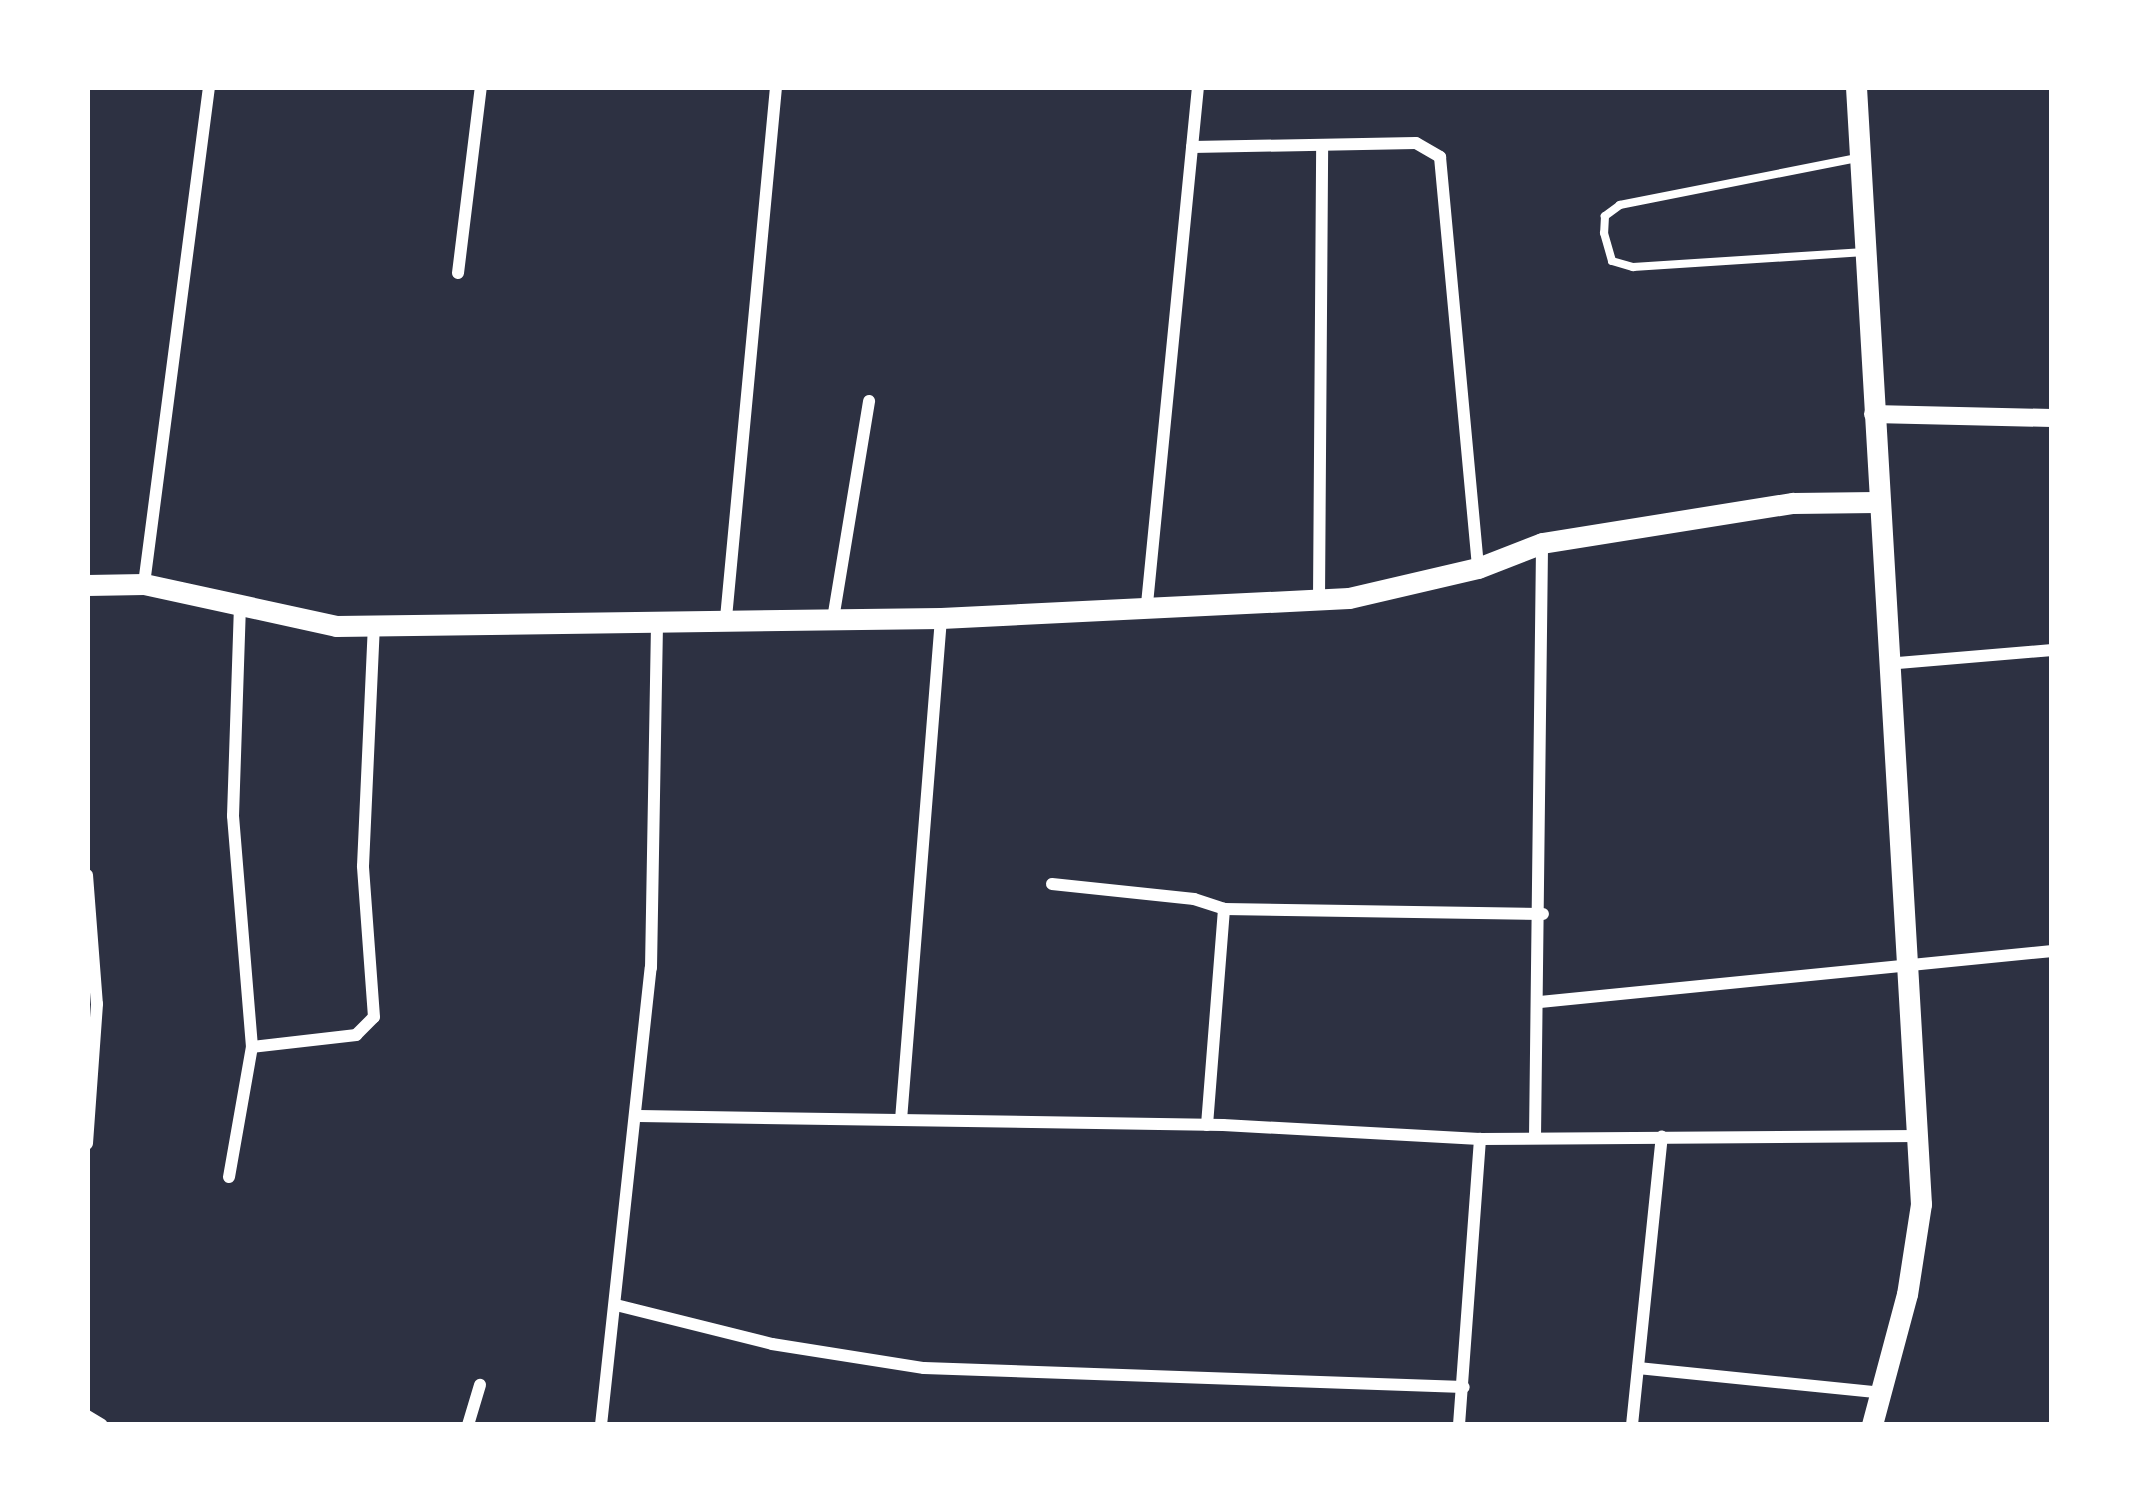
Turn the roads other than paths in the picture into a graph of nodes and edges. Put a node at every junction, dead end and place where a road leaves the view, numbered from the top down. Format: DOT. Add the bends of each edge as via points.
graph roads {
  1 [pos="209,87"];
  2 [pos="482,87"];
  3 [pos="776,87"];
  4 [pos="1198,87"];
  5 [pos="1856,87"];
  6 [pos="1322,145"];
  7 [pos="1192,147"];
  8 [pos="1864,157"];
  9 [pos="1868,252"];
  10 [pos="458,273"];
  11 [pos="869,400"];
  12 [pos="1873,414"];
  13 [pos="2052,418"];
  14 [pos="1876,502"];
  15 [pos="1542,543"];
  16 [pos="1478,568"];
  17 [pos="144,584"];
  18 [pos="87,585"];
  19 [pos="1319,599"];
  20 [pos="1147,604"];
  21 [pos="240,606"];
  22 [pos="726,618"];
  23 [pos="941,618"];
  24 [pos="833,619"];
  25 [pos="657,624"];
  26 [pos="374,626"];
  27 [pos="2052,650"];
  28 [pos="1886,664"];
  29 [pos="87,875"];
  30 [pos="1052,884"];
  31 [pos="1224,909"];
  32 [pos="1543,914"];
  33 [pos="2052,951"];
  34 [pos="1910,963"];
  35 [pos="1540,1003"];
  36 [pos="252,1047"];
  37 [pos="639,1116"];
  38 [pos="902,1120"];
  39 [pos="1207,1125"];
  40 [pos="1662,1136"];
  41 [pos="1918,1136"];
  42 [pos="1535,1137"];
  43 [pos="1480,1139"];
  44 [pos="87,1144"];
  45 [pos="229,1177"];
  46 [pos="616,1305"];
  47 [pos="1638,1368"];
  48 [pos="480,1385"];
  49 [pos="1464,1387"];
  50 [pos="1884,1393"];
  51 [pos="87,1416"];
  52 [pos="102,1425"];
  53 [pos="468,1425"];
  54 [pos="601,1425"];
  55 [pos="1459,1425"];
  56 [pos="1632,1425"];
  57 [pos="1872,1425"];
  1 -- 17 [label="street"];
  2 -- 10 [label="street"];
  3 -- 22 [label="street"];
  4 -- 7 [label="street"];
  5 -- 8 [label="main road"];
  6 -- 7 [label="street"];
  6 -- 16 [label="street" via="1416,143 1440,157"];
  6 -- 19 [label="street"];
  7 -- 20 [label="street"];
  8 -- 9 [label="main road"];
  8 -- 9 [label="lane" via="1620,205 1606,215 1604,233 1612,261 1633,267"];
  9 -- 12 [label="main road"];
  11 -- 24 [label="street"];
  12 -- 13 [label="street"];
  12 -- 14 [label="main road"];
  14 -- 15 [label="main road" via="1793,503"];
  14 -- 28 [label="main road"];
  15 -- 16 [label="main road"];
  15 -- 32 [label="street"];
  16 -- 19 [label="main road"];
  17 -- 18 [label="main road"];
  17 -- 21 [label="main road"];
  19 -- 20 [label="main road"];
  20 -- 23 [label="main road"];
  21 -- 26 [label="main road"];
  21 -- 36 [label="street" via="232,816"];
  22 -- 24 [label="main road"];
  22 -- 25 [label="main road"];
  23 -- 24 [label="main road"];
  23 -- 38 [label="street"];
  25 -- 26 [label="main road"];
  25 -- 37 [label="street" via="651,968"];
  26 -- 36 [label="street" via="362,866 374,1017 356,1034"];
  27 -- 28 [label="street"];
  28 -- 34 [label="main road"];
  29 -- 44 [label="street" via="97,1004"];
  30 -- 31 [label="street" via="1194,898"];
  31 -- 32 [label="street"];
  31 -- 39 [label="street"];
  32 -- 35 [label="street"];
  33 -- 34 [label="street"];
  34 -- 35 [label="street"];
  34 -- 41 [label="main road"];
  35 -- 42 [label="street"];
  36 -- 45 [label="street"];
  37 -- 38 [label="street"];
  37 -- 46 [label="street"];
  38 -- 39 [label="street"];
  39 -- 43 [label="street"];
  40 -- 41 [label="street"];
  40 -- 42 [label="street"];
  40 -- 47 [label="street"];
  41 -- 50 [label="main road" via="1921,1204"];
  42 -- 43 [label="street"];
  43 -- 49 [label="street"];
  46 -- 49 [label="street" via="772,1344 924,1368"];
  46 -- 54 [label="street"];
  47 -- 50 [label="street"];
  47 -- 56 [label="street"];
  48 -- 53 [label="street"];
  49 -- 55 [label="street"];
  50 -- 57 [label="main road"];
  51 -- 52 [label="street"];
}
